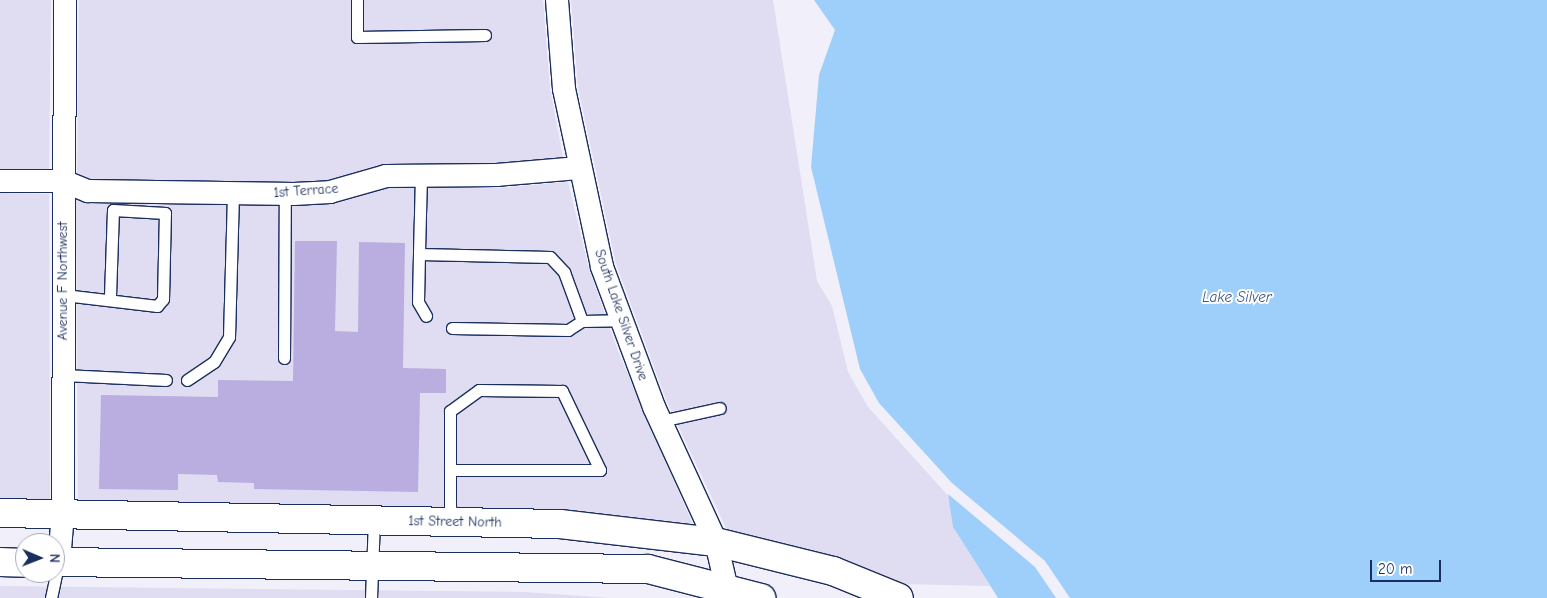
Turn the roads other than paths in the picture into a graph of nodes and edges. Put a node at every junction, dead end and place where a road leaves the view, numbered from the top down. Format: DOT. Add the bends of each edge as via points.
graph roads {
  1 [pos="65,0"];
  2 [pos="357,0"];
  3 [pos="557,0"];
  4 [pos="486,35"];
  5 [pos="579,168"];
  6 [pos="421,176"];
  7 [pos="0,181"];
  8 [pos="62,181"];
  9 [pos="233,193"];
  10 [pos="285,194"];
  11 [pos="166,202"];
  12 [pos="419,254"];
  13 [pos="64,295"];
  14 [pos="110,297"];
  15 [pos="426,316"];
  16 [pos="621,320"];
  17 [pos="582,321"];
  18 [pos="452,328"];
  19 [pos="284,358"];
  20 [pos="63,375"];
  21 [pos="166,380"];
  22 [pos="187,380"];
  23 [pos="720,408"];
  24 [pos="661,421"];
  25 [pos="450,470"];
  26 [pos="0,513"];
  27 [pos="64,513"];
  28 [pos="374,520"];
  29 [pos="451,522"];
  30 [pos="61,533"];
  31 [pos="716,542"];
  32 [pos="65,561"];
  33 [pos="0,562"];
  34 [pos="15,563"];
  35 [pos="372,564"];
  36 [pos="53,583"];
  37 [pos="728,592"];
  38 [pos="51,598"];
  39 [pos="371,598"];
  40 [pos="761,598"];
  41 [pos="899,598"];
  1 -- 8 [label="street, Avenue F Northwest"];
  2 -- 4 [label="lane" via="357,37"];
  3 -- 5 [label="street, South Lake Silver Drive" via="564,89"];
  5 -- 6 [label="street, 1st Terrace"];
  5 -- 16 [label="street, South Lake Silver Drive" via="602,267"];
  6 -- 10 [label="street, 1st Terrace" via="367,178 330,192"];
  6 -- 12 [label="lane"];
  7 -- 8 [label="street"];
  8 -- 11 [label="street, 1st Terrace" via="88,191"];
  8 -- 13 [label="street, Avenue F Northwest"];
  9 -- 10 [label="street, 1st Terrace"];
  9 -- 11 [label="street, 1st Terrace"];
  9 -- 22 [label="lane" via="229,337 214,362"];
  10 -- 19 [label="lane"];
  11 -- 14 [label="lane" via="113,210"];
  11 -- 14 [label="lane" via="164,299 157,306 115,302"];
  12 -- 15 [label="lane" via="418,302"];
  12 -- 17 [label="lane" via="550,257 564,272"];
  13 -- 14 [label="lane"];
  13 -- 20 [label="street, Avenue F Northwest"];
  16 -- 17 [label="lane"];
  16 -- 24 [label="street, South Lake Silver Drive"];
  17 -- 18 [label="lane" via="568,330"];
  20 -- 21 [label="lane"];
  20 -- 27 [label="street, Avenue F Northwest"];
  23 -- 24 [label="lane"];
  24 -- 31 [label="street, South Lake Silver Drive"];
  25 -- 25 [label="lane" via="450,411 479,390 562,391 600,470"];
  25 -- 29 [label="lane"];
  26 -- 27 [label="main road, 1st Street North"];
  27 -- 28 [label="main road, 1st Street North"];
  27 -- 30 [label="street, Avenue F Northwest"];
  28 -- 29 [label="main road, 1st Street North"];
  28 -- 35 [label="lane"];
  29 -- 31 [label="main road, 1st Street North" via="560,524"];
  31 -- 37 [label="street, South Lake Silver Drive"];
  31 -- 41 [label="main road, 1st Street North" via="833,571"];
  32 -- 35 [label="main road"];
  33 -- 34 [label="main road"];
  35 -- 37 [label="main road" via="648,569"];
  35 -- 39 [label="lane"];
  36 -- 38 [label="lane"];
  37 -- 40 [label="main road"];
}
